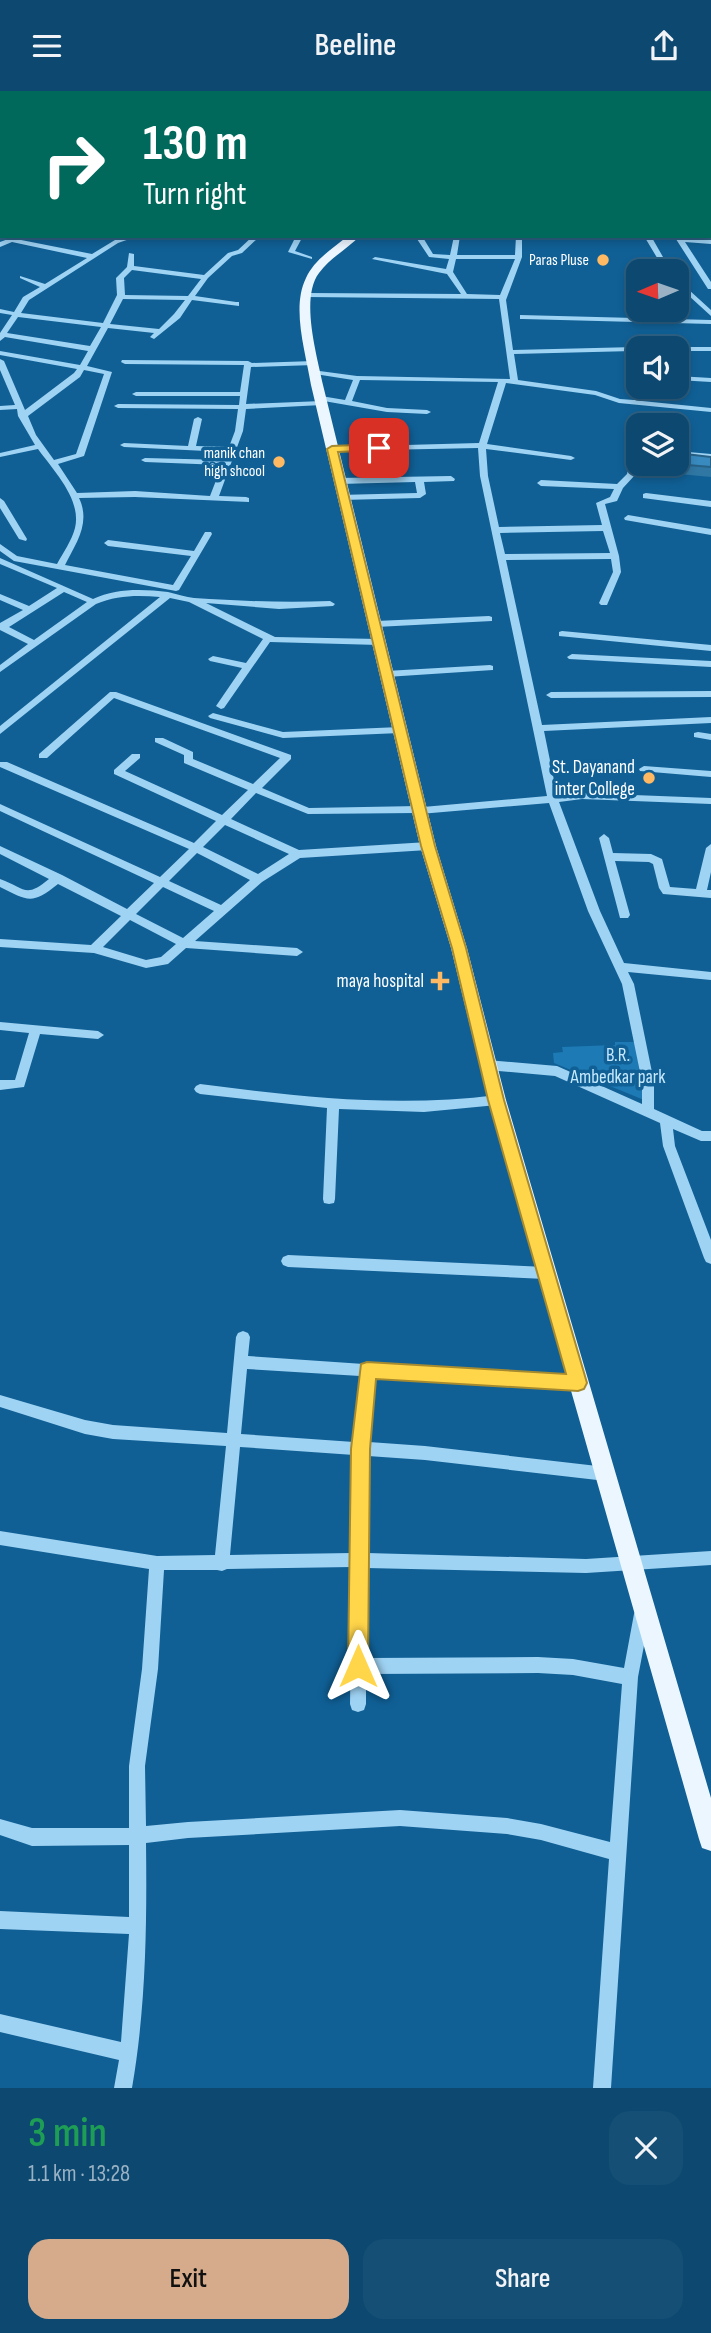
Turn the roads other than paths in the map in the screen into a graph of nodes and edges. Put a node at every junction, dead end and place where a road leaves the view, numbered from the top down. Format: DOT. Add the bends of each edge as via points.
graph roads {
  1 [pos="13,238"];
  2 [pos="118,238"];
  3 [pos="130,238"];
  4 [pos="255,238"];
  5 [pos="299,238"];
  6 [pos="353,238"];
  7 [pos="419,238"];
  8 [pos="457,238"];
  9 [pos="519,238"];
  10 [pos="648,238"];
  11 [pos="679,238"];
  12 [pos="125,240"];
  13 [pos="711,242"];
  14 [pos="0,245"];
  15 [pos="131,254"];
  16 [pos="94,257"];
  17 [pos="453,257"];
  18 [pos="514,257"];
  19 [pos="310,258"];
  20 [pos="375,259"];
  21 [pos="661,259"];
  22 [pos="130,268"];
  23 [pos="449,272"];
  24 [pos="701,272"];
  25 [pos="711,272"];
  26 [pos="22,277"];
  27 [pos="206,277"];
  28 [pos="45,286"];
  29 [pos="711,287"];
  30 [pos="464,294"];
  31 [pos="690,294"];
  32 [pos="307,295"];
  33 [pos="497,296"];
  34 [pos="121,297"];
  35 [pos="192,298"];
  36 [pos="236,304"];
  37 [pos="0,311"];
  38 [pos="16,314"];
  39 [pos="711,314"];
  40 [pos="523,317"];
  41 [pos="711,322"];
  42 [pos="105,324"];
  43 [pos="2,337"];
  44 [pos="92,349"];
  45 [pos="626,349"];
  46 [pos="689,349"];
  47 [pos="711,349"];
  48 [pos="509,352"];
  49 [pos="0,353"];
  50 [pos="0,361"];
  51 [pos="125,362"];
  52 [pos="248,365"];
  53 [pos="84,366"];
  54 [pos="314,368"];
  55 [pos="357,378"];
  56 [pos="689,379"];
  57 [pos="503,380"];
  58 [pos="711,380"];
  59 [pos="514,382"];
  60 [pos="136,394"];
  61 [pos="245,394"];
  62 [pos="638,399"];
  63 [pos="322,401"];
  64 [pos="638,403"];
  65 [pos="347,404"];
  66 [pos="118,406"];
  67 [pos="242,407"];
  68 [pos="0,408"];
  69 [pos="711,410"];
  70 [pos="21,412"];
  71 [pos="427,412"];
  72 [pos="198,419"];
  73 [pos="124,445"];
  74 [pos="39,446"];
  75 [pos="488,446"];
  76 [pos="192,449"];
  77 [pos="332,449"];
  78 [pos="232,450"];
  79 [pos="689,454"];
  80 [pos="0,455"];
  81 [pos="711,456"];
  82 [pos="571,458"];
  83 [pos="145,460"];
  84 [pos="51,463"];
  85 [pos="227,463"];
  86 [pos="630,476"];
  87 [pos="451,479"];
  88 [pos="419,480"];
  89 [pos="541,483"];
  90 [pos="619,487"];
  91 [pos="340,489"];
  92 [pos="75,496"];
  93 [pos="646,496"];
  94 [pos="214,497"];
  95 [pos="246,500"];
  96 [pos="0,501"];
  97 [pos="711,504"];
  98 [pos="628,518"];
  99 [pos="606,528"];
  100 [pos="495,530"];
  101 [pos="711,532"];
  102 [pos="208,534"];
  103 [pos="23,539"];
  104 [pos="108,544"];
  105 [pos="0,547"];
  106 [pos="197,554"];
  107 [pos="615,556"];
  108 [pos="501,557"];
  109 [pos="0,561"];
  110 [pos="62,567"];
  111 [pos="49,582"];
  112 [pos="64,588"];
  113 [pos="168,595"];
  114 [pos="0,597"];
  115 [pos="192,600"];
  116 [pos="93,602"];
  117 [pos="604,603"];
  118 [pos="330,604"];
  119 [pos="31,610"];
  120 [pos="489,619"];
  121 [pos="376,624"];
  122 [pos="1,627"];
  123 [pos="562,635"];
  124 [pos="267,639"];
  125 [pos="379,642"];
  126 [pos="35,644"];
  127 [pos="711,649"];
  128 [pos="572,657"];
  129 [pos="213,659"];
  130 [pos="711,666"];
  131 [pos="249,667"];
  132 [pos="490,667"];
  133 [pos="0,669"];
  134 [pos="386,674"];
  135 [pos="711,694"];
  136 [pos="551,695"];
  137 [pos="221,706"];
  138 [pos="213,716"];
  139 [pos="711,720"];
  140 [pos="538,728"];
  141 [pos="400,730"];
  142 [pos="0,731"];
  143 [pos="698,735"];
  144 [pos="711,737"];
  145 [pos="159,740"];
  146 [pos="43,756"];
  147 [pos="136,756"];
  148 [pos="3,764"];
  149 [pos="643,769"];
  150 [pos="711,774"];
  151 [pos="256,790"];
  152 [pos="554,799"];
  153 [pos="711,801"];
  154 [pos="0,807"];
  155 [pos="419,810"];
  156 [pos="225,820"];
  157 [pos="604,838"];
  158 [pos="428,846"];
  159 [pos="197,848"];
  160 [pos="0,850"];
  161 [pos="299,854"];
  162 [pos="710,854"];
  163 [pos="609,857"];
  164 [pos="58,878"];
  165 [pos="258,880"];
  166 [pos="163,882"];
  167 [pos="0,883"];
  168 [pos="706,893"];
  169 [pos="222,910"];
  170 [pos="130,915"];
  171 [pos="624,915"];
  172 [pos="0,943"];
  173 [pos="186,944"];
  174 [pos="94,949"];
  175 [pos="298,952"];
  176 [pos="620,967"];
  177 [pos="711,976"];
  178 [pos="0,1025"];
  179 [pos="36,1029"];
  180 [pos="98,1035"];
  181 [pos="487,1065"];
  182 [pos="0,1085"];
  183 [pos="200,1089"];
  184 [pos="496,1100"];
  185 [pos="332,1104"];
  186 [pos="659,1116"];
  187 [pos="711,1136"];
  188 [pos="329,1199"];
  189 [pos="711,1258"];
  190 [pos="288,1261"];
  191 [pos="545,1273"];
  192 [pos="243,1337"];
  193 [pos="241,1362"];
  194 [pos="367,1370"];
  195 [pos="578,1383"];
  196 [pos="0,1401"];
  197 [pos="233,1442"];
  198 [pos="361,1449"];
  199 [pos="606,1474"];
  200 [pos="0,1538"];
  201 [pos="711,1558"];
  202 [pos="358,1560"];
  203 [pos="157,1563"];
  204 [pos="630,1563"];
  205 [pos="222,1564"];
  206 [pos="643,1609"];
  207 [pos="358,1666"];
  208 [pos="629,1677"];
  209 [pos="358,1704"];
  210 [pos="0,1827"];
  211 [pos="135,1836"];
  212 [pos="711,1839"];
  213 [pos="618,1853"];
  214 [pos="0,1920"];
  215 [pos="138,1926"];
  216 [pos="0,2023"];
  217 [pos="129,2053"];
  218 [pos="124,2088"];
  219 [pos="602,2088"];
  1 -- 14 [label="street"];
  1 -- 16 [label="street"];
  2 -- 12 [label="street"];
  3 -- 12 [label="street"];
  4 -- 27 [label="street"];
  5 -- 19 [label="street" via="291,251"];
  6 -- 32 [label="main road" via="312,274"];
  7 -- 17 [label="street" via="431,257"];
  8 -- 17 [label="street"];
  9 -- 18 [label="street"];
  10 -- 21 [label="street"];
  11 -- 13 [label="street"];
  11 -- 24 [label="street"];
  12 -- 16 [label="street"];
  15 -- 22 [label="street"];
  16 -- 28 [label="street"];
  17 -- 18 [label="street"];
  17 -- 23 [label="street"];
  18 -- 33 [label="street"];
  20 -- 23 [label="street"];
  22 -- 27 [label="street"];
  22 -- 34 [label="street" via="120,278"];
  23 -- 30 [label="street"];
  24 -- 25 [label="street"];
  24 -- 29 [label="street"];
  26 -- 28 [label="street"];
  27 -- 35 [label="street"];
  28 -- 38 [label="street" via="26,299"];
  30 -- 32 [label="street"];
  30 -- 33 [label="street"];
  31 -- 39 [label="street"];
  32 -- 54 [label="main road"];
  33 -- 48 [label="street"];
  34 -- 35 [label="street"];
  34 -- 42 [label="street"];
  35 -- 36 [label="street"];
  35 -- 42 [label="street" via="157,334"];
  37 -- 38 [label="street"];
  38 -- 42 [label="street"];
  38 -- 43 [label="street"];
  40 -- 41 [label="street"];
  42 -- 44 [label="street"];
  43 -- 44 [label="street"];
  44 -- 53 [label="street"];
  45 -- 48 [label="street"];
  46 -- 47 [label="street"];
  48 -- 59 [label="street"];
  49 -- 53 [label="street"];
  50 -- 70 [label="street"];
  51 -- 52 [label="street"];
  52 -- 54 [label="street"];
  52 -- 61 [label="street"];
  53 -- 70 [label="street"];
  53 -- 84 [label="street" via="108,372 86,442 78,458"];
  54 -- 55 [label="street"];
  54 -- 63 [label="main road"];
  55 -- 57 [label="street"];
  55 -- 65 [label="street"];
  56 -- 58 [label="street"];
  57 -- 59 [label="street"];
  57 -- 75 [label="street"];
  59 -- 64 [label="street"];
  60 -- 61 [label="street"];
  61 -- 67 [label="street"];
  62 -- 64 [label="street"];
  63 -- 65 [label="street"];
  63 -- 67 [label="street"];
  63 -- 77 [label="main road"];
  64 -- 69 [label="street"];
  65 -- 71 [label="street"];
  66 -- 67 [label="street"];
  67 -- 78 [label="street"];
  68 -- 70 [label="street"];
  70 -- 74 [label="street"];
  72 -- 76 [label="street"];
  73 -- 76 [label="street"];
  74 -- 80 [label="street"];
  74 -- 84 [label="street"];
  75 -- 77 [label="street"];
  75 -- 82 [label="street"];
  75 -- 100 [label="street" via="484,476"];
  76 -- 78 [label="street"];
  77 -- 91 [label="main road"];
  78 -- 85 [label="street"];
  79 -- 81 [label="street"];
  83 -- 85 [label="street"];
  84 -- 92 [label="street"];
  85 -- 94 [label="street"];
  86 -- 90 [label="street"];
  87 -- 88 [label="street"];
  88 -- 91 [label="street"];
  88 -- 91 [label="street" via="420,495"];
  89 -- 90 [label="street"];
  90 -- 99 [label="street" via="614,499 600,503"];
  91 -- 121 [label="main road"];
  92 -- 94 [label="street"];
  92 -- 110 [label="street" via="79,528"];
  93 -- 97 [label="street"];
  94 -- 95 [label="street"];
  96 -- 103 [label="street"];
  98 -- 101 [label="street"];
  99 -- 100 [label="street"];
  99 -- 107 [label="street"];
  100 -- 108 [label="street"];
  102 -- 106 [label="street"];
  104 -- 106 [label="street"];
  105 -- 110 [label="street" via="14,558"];
  106 -- 110 [label="street" via="178,586 172,588"];
  107 -- 108 [label="street"];
  107 -- 117 [label="street" via="617,572"];
  108 -- 140 [label="street"];
  109 -- 111 [label="street"];
  110 -- 111 [label="street"];
  111 -- 112 [label="street"];
  112 -- 116 [label="street"];
  112 -- 119 [label="street"];
  113 -- 115 [label="street"];
  113 -- 116 [label="street" via="128,592"];
  113 -- 142 [label="street"];
  114 -- 119 [label="street"];
  115 -- 118 [label="street"];
  115 -- 124 [label="street"];
  116 -- 126 [label="street"];
  119 -- 122 [label="street"];
  120 -- 121 [label="street"];
  121 -- 125 [label="main road"];
  122 -- 126 [label="street"];
  123 -- 127 [label="street"];
  124 -- 125 [label="street"];
  124 -- 131 [label="street"];
  125 -- 134 [label="main road"];
  126 -- 133 [label="street"];
  127 -- 130 [label="street"];
  128 -- 130 [label="street"];
  129 -- 131 [label="street"];
  131 -- 137 [label="street"];
  132 -- 134 [label="street"];
  134 -- 141 [label="main road"];
  135 -- 136 [label="street"];
  138 -- 141 [label="street" via="283,735"];
  139 -- 140 [label="street"];
  140 -- 152 [label="street"];
  141 -- 155 [label="main road"];
  143 -- 144 [label="street"];
  145 -- 151 [label="street" via="190,754 188,761"];
  146 -- 151 [label="street" via="116,694 287,757"];
  147 -- 156 [label="street" via="118,772"];
  148 -- 159 [label="street"];
  149 -- 150 [label="street"];
  151 -- 155 [label="street" via="318,812"];
  151 -- 156 [label="street"];
  152 -- 153 [label="street" via="610,795"];
  152 -- 155 [label="street"];
  152 -- 176 [label="street" via="594,911"];
  154 -- 166 [label="street"];
  155 -- 158 [label="main road"];
  156 -- 159 [label="street"];
  156 -- 161 [label="street"];
  157 -- 163 [label="street"];
  158 -- 161 [label="street"];
  158 -- 181 [label="main road"];
  159 -- 165 [label="street"];
  159 -- 166 [label="street"];
  160 -- 164 [label="street"];
  161 -- 165 [label="street"];
  162 -- 168 [label="street"];
  163 -- 168 [label="street" via="651,858 658,862 667,891"];
  163 -- 171 [label="street"];
  164 -- 167 [label="street" via="40,893 28,896"];
  164 -- 170 [label="street"];
  165 -- 169 [label="street"];
  166 -- 169 [label="street"];
  166 -- 170 [label="street"];
  169 -- 173 [label="street"];
  170 -- 173 [label="street"];
  170 -- 174 [label="street"];
  172 -- 174 [label="street"];
  173 -- 174 [label="street" via="155,964"];
  173 -- 175 [label="street"];
  176 -- 177 [label="street"];
  176 -- 186 [label="street"];
  178 -- 179 [label="street"];
  179 -- 180 [label="street"];
  179 -- 182 [label="street" via="20,1084"];
  181 -- 184 [label="main road"];
  181 -- 186 [label="street" via="557,1071"];
  183 -- 185 [label="street"];
  184 -- 185 [label="street" via="441,1106"];
  184 -- 191 [label="main road"];
  185 -- 188 [label="street"];
  186 -- 187 [label="street" via="701,1136"];
  186 -- 189 [label="street"];
  190 -- 191 [label="street"];
  191 -- 195 [label="main road"];
  192 -- 193 [label="street"];
  193 -- 194 [label="street"];
  193 -- 197 [label="street"];
  194 -- 195 [label="street"];
  194 -- 198 [label="street"];
  195 -- 199 [label="main road"];
  196 -- 197 [label="street" via="113,1433"];
  197 -- 198 [label="street"];
  197 -- 205 [label="street"];
  198 -- 199 [label="street"];
  198 -- 202 [label="street"];
  199 -- 204 [label="main road"];
  200 -- 203 [label="street"];
  201 -- 204 [label="street"];
  202 -- 204 [label="street"];
  202 -- 205 [label="street"];
  202 -- 207 [label="street"];
  203 -- 205 [label="street"];
  203 -- 211 [label="street" via="150,1669 136,1766"];
  204 -- 206 [label="main road"];
  206 -- 208 [label="street"];
  206 -- 212 [label="main road"];
  207 -- 208 [label="street" via="538,1665"];
  207 -- 209 [label="street"];
  208 -- 213 [label="street"];
  210 -- 211 [label="street" via="32,1837"];
  211 -- 213 [label="street" via="400,1818 507,1825"];
  211 -- 215 [label="street"];
  213 -- 219 [label="street"];
  214 -- 215 [label="street"];
  215 -- 217 [label="street"];
  216 -- 217 [label="street"];
  217 -- 218 [label="street"];
}
